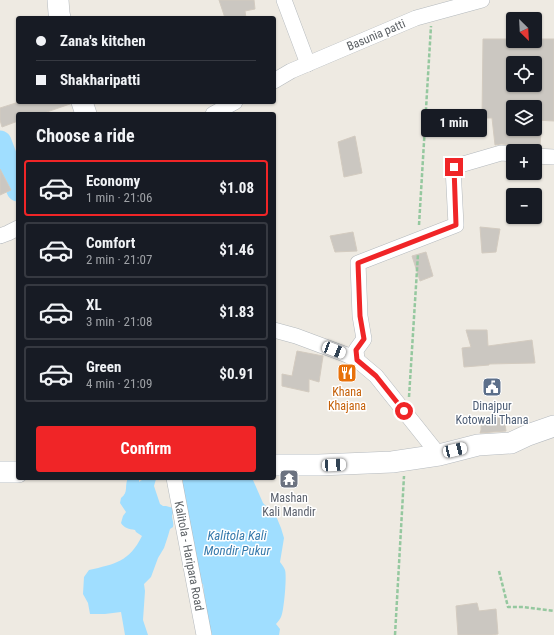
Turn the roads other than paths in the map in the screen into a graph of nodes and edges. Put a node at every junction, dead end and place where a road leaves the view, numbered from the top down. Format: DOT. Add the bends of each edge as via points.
graph roads {
  1 [pos="58,0"];
  2 [pos="284,0"];
  3 [pos="482,0"];
  4 [pos="60,16"];
  5 [pos="308,64"];
  6 [pos="276,80"];
  7 [pos="231,104"];
  8 [pos="217,112"];
  9 [pos="506,153"];
  10 [pos="542,156"];
  11 [pos="554,157"];
  12 [pos="276,331"];
  13 [pos="357,360"];
  14 [pos="554,426"];
  15 [pos="439,455"];
  16 [pos="276,465"];
  17 [pos="0,472"];
  18 [pos="16,472"];
  19 [pos="174,480"];
  20 [pos="204,635"];
  1 -- 4 [label="street"];
  2 -- 5 [label="street"];
  3 -- 5 [label="street, Basunia patti" via="416,18"];
  5 -- 6 [label="street, Basunia patti"];
  7 -- 8 [label="street"];
  9 -- 13 [label="street" via="454,167 456,225 358,263 360,316 364,339 356,350"];
  10 -- 11 [label="street"];
  12 -- 13 [label="street"];
  13 -- 15 [label="street" via="376,376"];
  14 -- 15 [label="street" via="511,444 478,445"];
  15 -- 16 [label="street" via="392,462 319,466"];
  17 -- 18 [label="street"];
  19 -- 20 [label="street, Kalitola - Haripara Road"];
}
